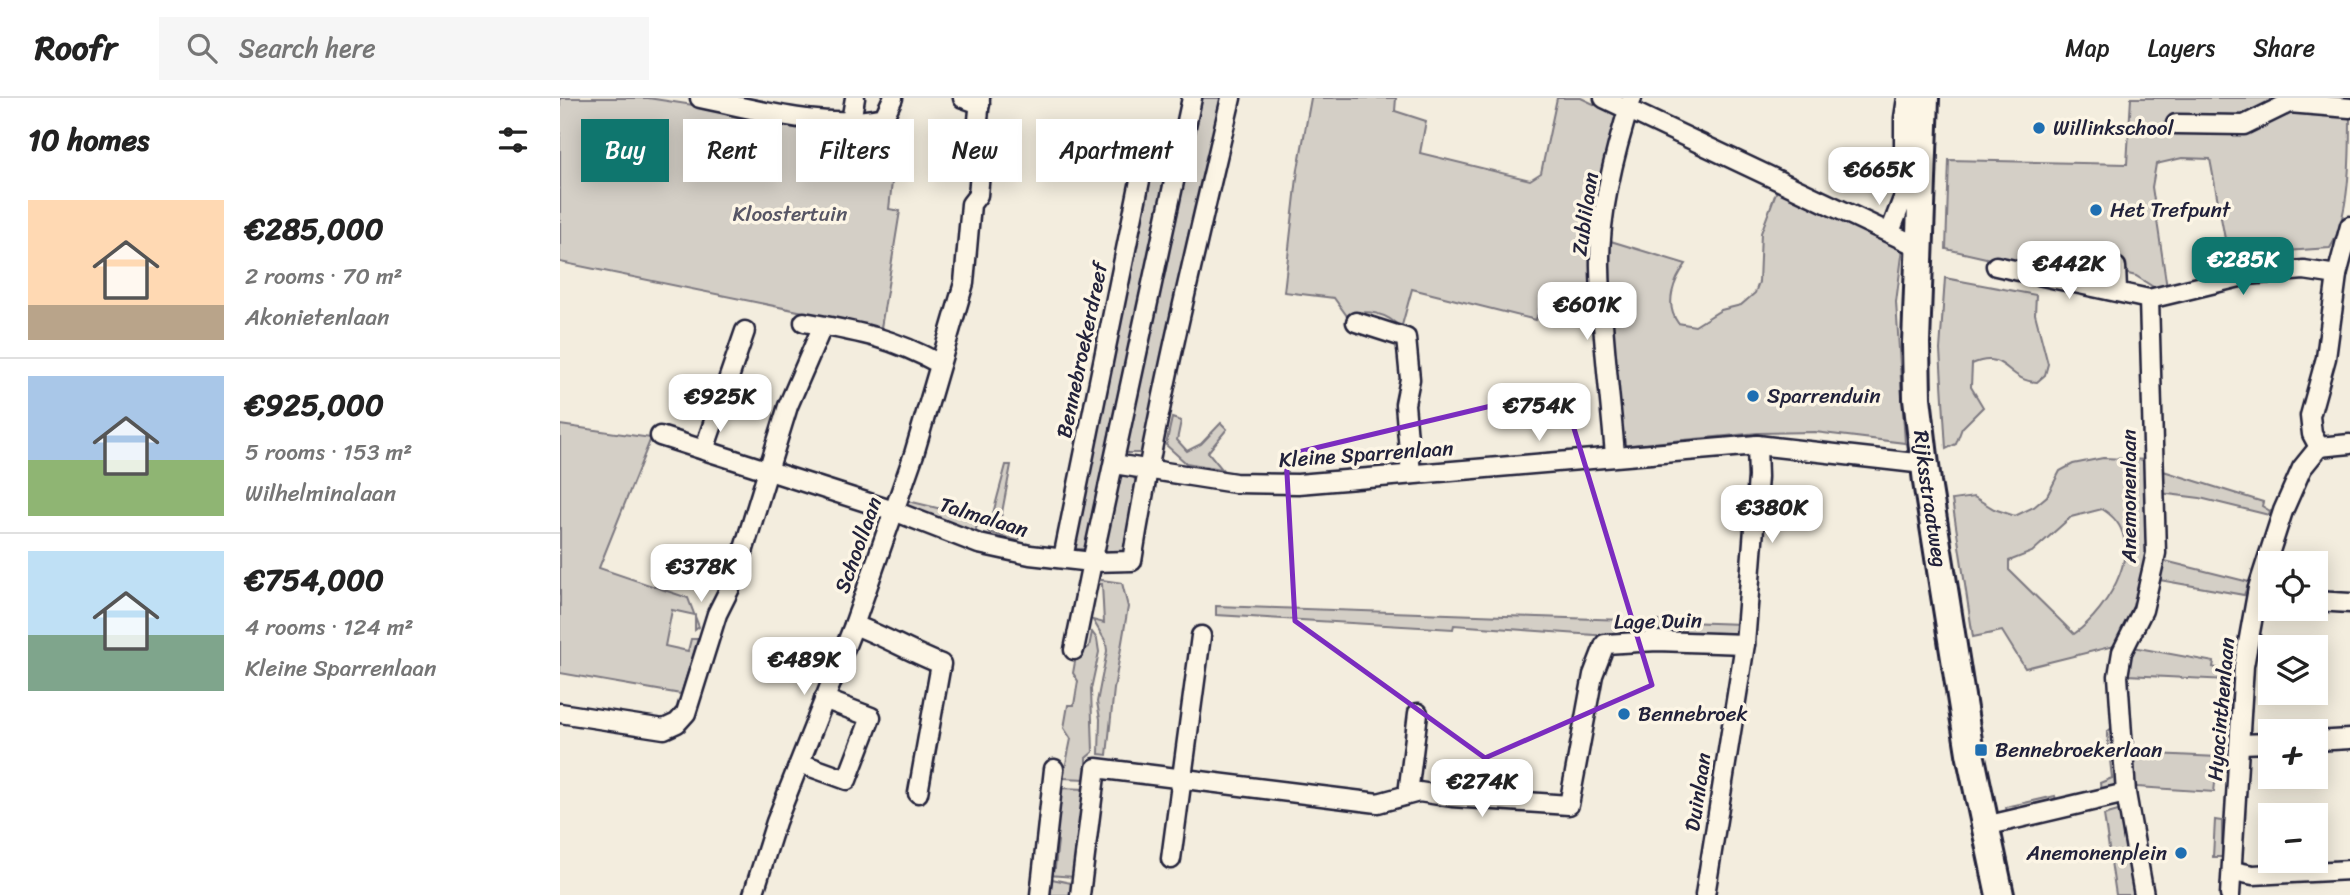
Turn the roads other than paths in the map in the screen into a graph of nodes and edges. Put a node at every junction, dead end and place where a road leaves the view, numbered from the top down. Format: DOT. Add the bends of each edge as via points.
graph roads {
  1 [pos="700,98"];
  2 [pos="855,98"];
  3 [pos="893,98"];
  4 [pos="1192,98"];
  5 [pos="1231,98"];
  6 [pos="1604,98"];
  7 [pos="1907,98"];
  8 [pos="1925,98"];
  9 [pos="974,100"];
  10 [pos="1630,103"];
  11 [pos="2350,108"];
  12 [pos="816,119"];
  13 [pos="851,119"];
  14 [pos="868,119"];
  15 [pos="1186,119"];
  16 [pos="2176,124"];
  17 [pos="1140,182"];
  18 [pos="1171,182"];
  19 [pos="2350,226"];
  20 [pos="1890,232"];
  21 [pos="1921,248"];
  22 [pos="1996,267"];
  23 [pos="2116,267"];
  24 [pos="2337,275"];
  25 [pos="2117,291"];
  26 [pos="2149,299"];
  27 [pos="804,322"];
  28 [pos="1356,323"];
  29 [pos="745,331"];
  30 [pos="820,332"];
  31 [pos="940,364"];
  32 [pos="660,436"];
  33 [pos="2350,444"];
  34 [pos="1757,445"];
  35 [pos="2319,447"];
  36 [pos="704,450"];
  37 [pos="1615,455"];
  38 [pos="1114,464"];
  39 [pos="1924,464"];
  40 [pos="1147,469"];
  41 [pos="769,470"];
  42 [pos="1411,474"];
  43 [pos="894,512"];
  44 [pos="2273,551"];
  45 [pos="1063,558"];
  46 [pos="1092,562"];
  47 [pos="2328,602"];
  48 [pos="2350,603"];
  49 [pos="2258,612"];
  50 [pos="854,625"];
  51 [pos="1200,636"];
  52 [pos="1745,644"];
  53 [pos="1074,650"];
  54 [pos="824,699"];
  55 [pos="560,713"];
  56 [pos="1418,713"];
  57 [pos="2350,739"];
  58 [pos="2328,740"];
  59 [pos="2258,743"];
  60 [pos="2240,744"];
  61 [pos="800,763"];
  62 [pos="1054,769"];
  63 [pos="1181,777"];
  64 [pos="918,793"];
  65 [pos="2126,793"];
  66 [pos="1408,794"];
  67 [pos="1998,823"];
  68 [pos="1171,859"];
  69 [pos="2350,870"];
  70 [pos="2233,871"];
  71 [pos="753,895"];
  72 [pos="1040,895"];
  73 [pos="1080,895"];
  74 [pos="1705,895"];
  75 [pos="2000,895"];
  76 [pos="2144,895"];
  77 [pos="2230,895"];
  1 -- 12 [label="street"];
  2 -- 13 [label="street"];
  3 -- 14 [label="street" via="884,117"];
  4 -- 15 [label="street"];
  5 -- 40 [label="street"];
  6 -- 10 [label="street"];
  7 -- 20 [label="street" via="1904,196"];
  8 -- 21 [label="main road, Rijksstraatweg"];
  9 -- 31 [label="street, Schoollaan" via="975,155 981,162 978,195 971,204 964,283"];
  10 -- 20 [label="street"];
  10 -- 37 [label="street, Zublilaan" via="1602,228 1600,266"];
  11 -- 16 [label="street" via="2289,103 2244,125"];
  17 -- 45 [label="street, Bennebroekerdreef"];
  18 -- 38 [label="street"];
  19 -- 24 [label="street"];
  20 -- 21 [label="street"];
  21 -- 39 [label="main road, Rijksstraatweg" via="1916,343"];
  22 -- 25 [label="street"];
  23 -- 25 [label="street"];
  24 -- 26 [label="street" via="2304,270 2248,275"];
  24 -- 35 [label="street" via="2326,358 2310,416"];
  25 -- 26 [label="street"];
  26 -- 65 [label="street, Anemonenlaan" via="2156,552 2143,610 2122,652 2118,676"];
  27 -- 31 [label="street" via="867,333 902,344"];
  28 -- 42 [label="street" via="1406,338"];
  29 -- 36 [label="street"];
  30 -- 41 [label="street" via="788,407"];
  31 -- 43 [label="street, Schoollaan"];
  32 -- 36 [label="street, Talmalaan"];
  33 -- 35 [label="street"];
  34 -- 37 [label="street, Kleine Sparrenlaan"];
  34 -- 39 [label="street, Kleine Sparrenlaan"];
  34 -- 52 [label="street, Duinlaan"];
  35 -- 44 [label="street, Hyacinthenlaan" via="2302,468 2283,511"];
  36 -- 41 [label="street, Talmalaan"];
  37 -- 42 [label="street, Kleine Sparrenlaan"];
  38 -- 40 [label="street"];
  38 -- 46 [label="street"];
  39 -- 75 [label="main road, Rijksstraatweg" via="1969,753"];
  40 -- 42 [label="street, Kleine Sparrenlaan" via="1235,483 1298,484"];
  40 -- 46 [label="street" via="1132,561"];
  41 -- 43 [label="street, Talmalaan"];
  41 -- 55 [label="street" via="686,713 664,729"];
  43 -- 45 [label="street, Talmalaan" via="979,544"];
  43 -- 50 [label="street, Schoollaan"];
  45 -- 46 [label="street"];
  46 -- 53 [label="street"];
  47 -- 48 [label="street"];
  49 -- 60 [label="street, Hyacinthenlaan" via="2244,666"];
  50 -- 54 [label="street, Schoollaan"];
  50 -- 64 [label="street" via="941,664"];
  51 -- 63 [label="street"];
  52 -- 66 [label="street, Lage Duin" via="1605,644 1594,675 1569,805"];
  52 -- 74 [label="street, Duinlaan"];
  54 -- 61 [label="street, Schoollaan"];
  54 -- 61 [label="street" via="871,717 847,780"];
  56 -- 66 [label="street"];
  57 -- 58 [label="street"];
  59 -- 60 [label="street"];
  60 -- 70 [label="street, Hyacinthenlaan"];
  61 -- 71 [label="street, Schoollaan"];
  62 -- 72 [label="street"];
  63 -- 66 [label="street, Lage Duin" via="1378,803"];
  63 -- 68 [label="street"];
  63 -- 73 [label="street, Lage Duin" via="1096,768"];
  65 -- 67 [label="street"];
  65 -- 76 [label="street, Anemonenlaan"];
  69 -- 70 [label="street" via="2253,875"];
  70 -- 77 [label="street, Hyacinthenlaan"];
}
